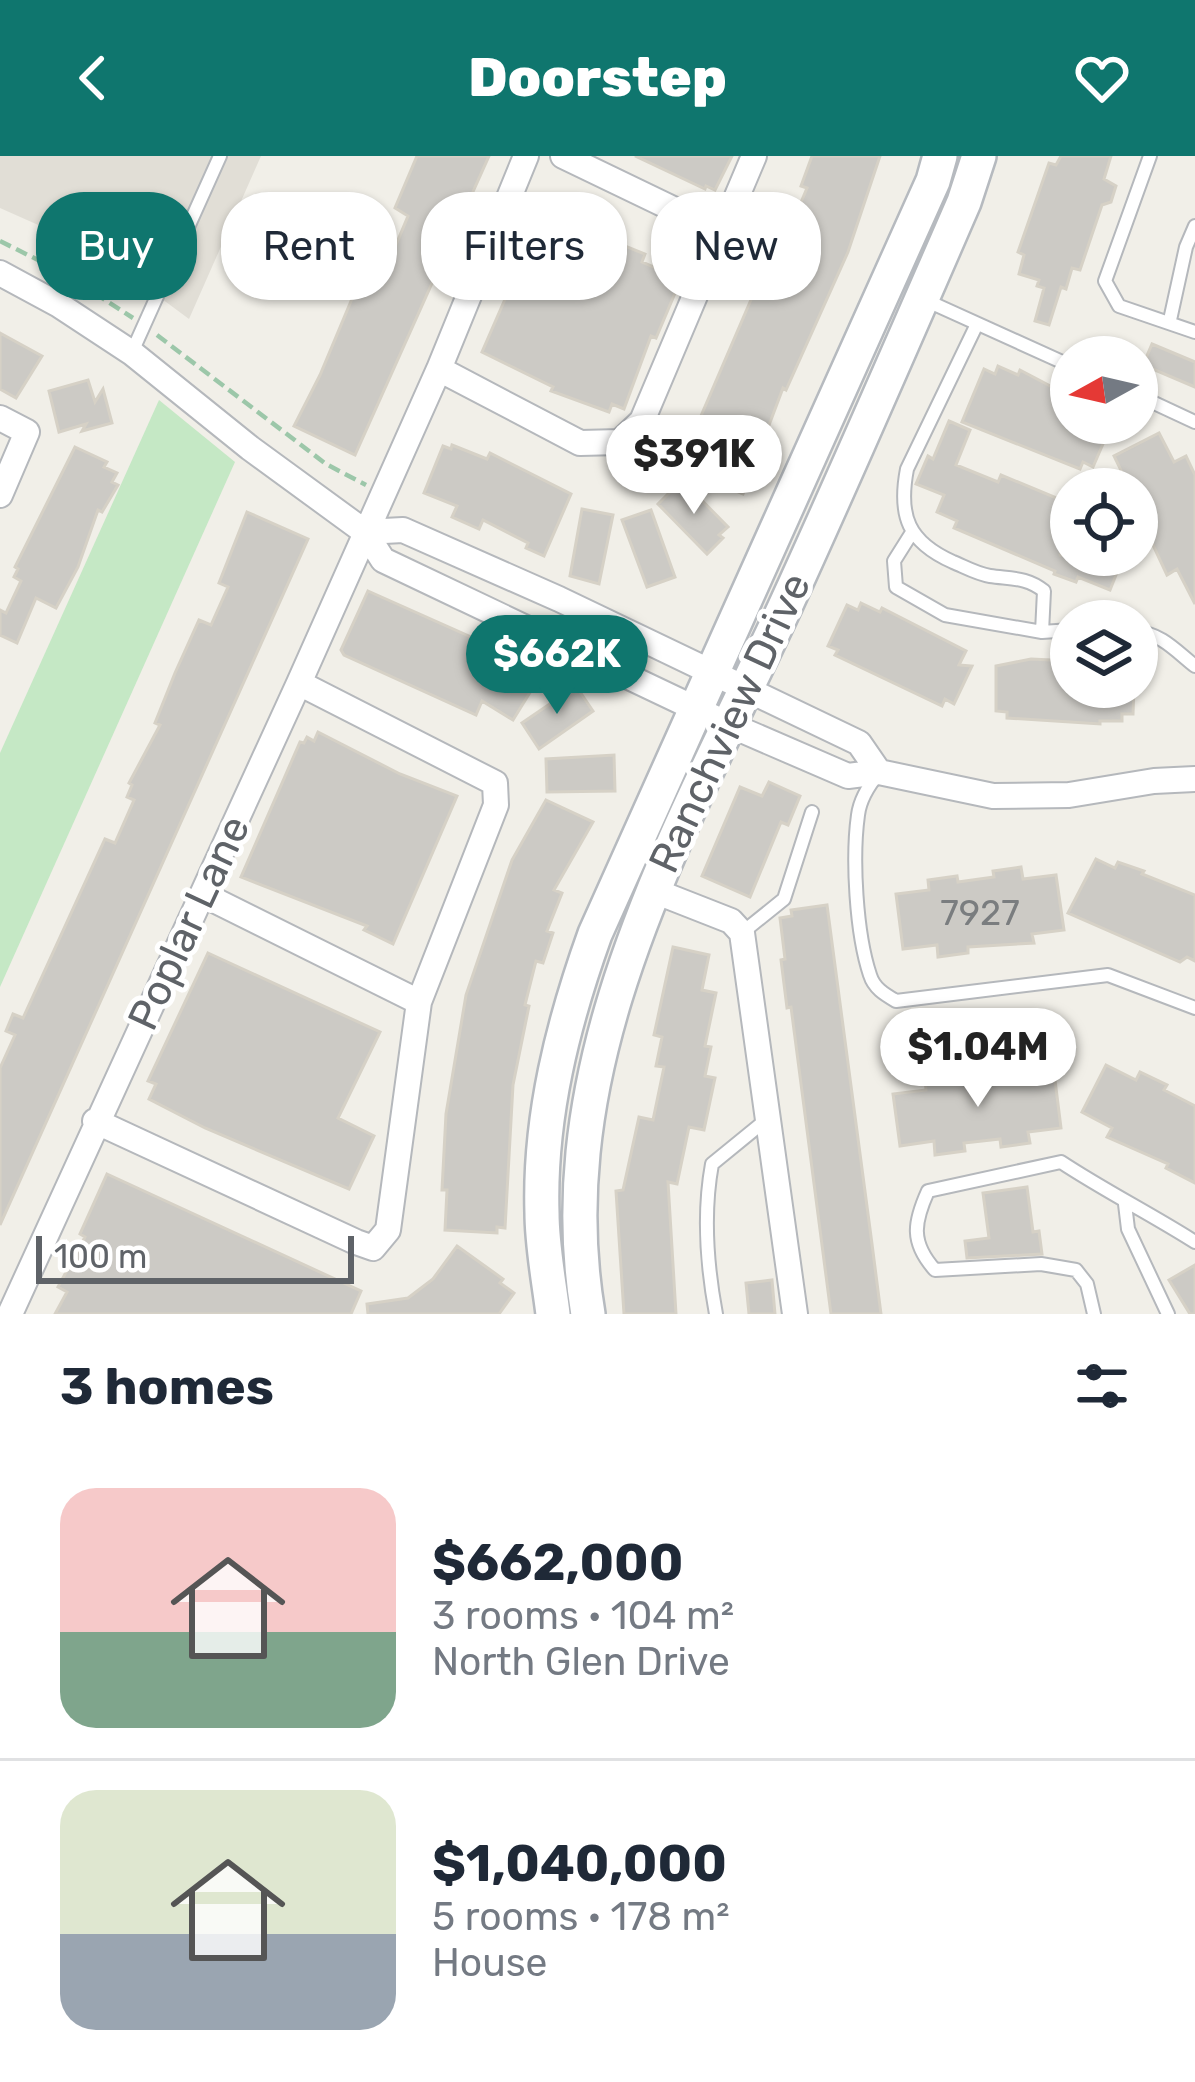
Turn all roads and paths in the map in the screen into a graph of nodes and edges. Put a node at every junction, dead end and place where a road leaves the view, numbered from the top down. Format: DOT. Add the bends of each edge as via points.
graph roads {
  1 [pos="220,156"];
  2 [pos="526,156"];
  3 [pos="563,156"];
  4 [pos="754,156"];
  5 [pos="940,156"];
  6 [pos="979,156"];
  7 [pos="1150,156"];
  8 [pos="740,192"];
  9 [pos="651,199"];
  10 [pos="1195,226"];
  11 [pos="0,241"];
  12 [pos="0,273"];
  13 [pos="922,299"];
  14 [pos="695,300"];
  15 [pos="1170,320"];
  16 [pos="977,324"];
  17 [pos="144,326"];
  18 [pos="1195,332"];
  19 [pos="132,353"];
  20 [pos="1050,356"];
  21 [pos="439,369"];
  22 [pos="1158,405"];
  23 [pos="0,418"];
  24 [pos="1195,422"];
  25 [pos="0,494"];
  26 [pos="382,494"];
  27 [pos="365,532"];
  28 [pos="911,534"];
  29 [pos="1050,631"];
  30 [pos="1042,632"];
  31 [pos="1158,637"];
  32 [pos="1195,666"];
  33 [pos="713,673"];
  34 [pos="299,683"];
  35 [pos="746,691"];
  36 [pos="696,709"];
  37 [pos="730,725"];
  38 [pos="879,772"];
  39 [pos="1195,778"];
  40 [pos="812,812"];
  41 [pos="652,890"];
  42 [pos="204,895"];
  43 [pos="742,933"];
  44 [pos="419,1002"];
  45 [pos="1195,1008"];
  46 [pos="769,1117"];
  47 [pos="95,1121"];
  48 [pos="544,1162"];
  49 [pos="582,1165"];
  50 [pos="1125,1204"];
  51 [pos="1195,1242"];
  52 [pos="1095,1313"];
  53 [pos="10,1314"];
  54 [pos="553,1314"];
  55 [pos="588,1314"];
  56 [pos="716,1314"];
  57 [pos="795,1314"];
  58 [pos="1168,1314"];
  1 -- 17 [label="lane"];
  2 -- 21 [label="street, Poplar Lane"];
  3 -- 9 [label="street"];
  4 -- 8 [label="street"];
  5 -- 33 [label="street, Ranchview Drive"];
  6 -- 13 [label="street, Ranchview Drive"];
  7 -- 15 [label="lane" via="1105,280 1119,306"];
  10 -- 15 [label="lane"];
  11 -- 17 [label="path"];
  12 -- 19 [label="street"];
  13 -- 16 [label="lane"];
  13 -- 35 [label="street, Ranchview Drive"];
  14 -- 21 [label="street" via="642,422 620,442 580,443"];
  15 -- 18 [label="lane"];
  16 -- 20 [label="lane"];
  16 -- 28 [label="lane" via="907,469"];
  17 -- 19 [label="lane"];
  17 -- 26 [label="path" via="326,464"];
  19 -- 27 [label="street"];
  21 -- 26 [label="street, Poplar Lane"];
  22 -- 24 [label="lane"];
  23 -- 25 [label="street" via="27,432"];
  26 -- 27 [label="street, Poplar Lane"];
  27 -- 33 [label="street" via="403,530"];
  27 -- 34 [label="street, Poplar Lane"];
  27 -- 36 [label="street" via="382,560"];
  28 -- 30 [label="lane" via="983,575 1032,580 1044,591"];
  28 -- 30 [label="lane" via="894,561 896,587 946,615"];
  29 -- 30 [label="lane"];
  31 -- 32 [label="lane"];
  33 -- 35 [label="street"];
  33 -- 36 [label="street, Ranchview Drive"];
  34 -- 42 [label="street, Poplar Lane"];
  34 -- 44 [label="street" via="495,783 496,805"];
  35 -- 37 [label="street, Ranchview Drive"];
  35 -- 38 [label="street" via="859,743"];
  36 -- 37 [label="street"];
  36 -- 48 [label="street, Ranchview Drive" via="572,999"];
  37 -- 38 [label="street" via="848,776"];
  37 -- 41 [label="street, Ranchview Drive"];
  38 -- 39 [label="street" via="993,796"];
  38 -- 45 [label="lane" via="858,812 858,900 879,991 896,1001 1108,975"];
  40 -- 43 [label="lane" via="784,898"];
  41 -- 43 [label="street"];
  41 -- 49 [label="street, Ranchview Drive" via="603,1037"];
  42 -- 44 [label="street"];
  42 -- 47 [label="street, Poplar Lane"];
  43 -- 46 [label="street"];
  44 -- 47 [label="street" via="388,1230 374,1248"];
  46 -- 56 [label="lane" via="712,1164"];
  46 -- 57 [label="street"];
  47 -- 53 [label="street, Poplar Lane"];
  48 -- 49 [label="street"];
  48 -- 54 [label="street, Ranchview Drive"];
  49 -- 55 [label="street, Ranchview Drive" via="580,1270"];
  50 -- 51 [label="lane"];
  50 -- 52 [label="lane" via="1061,1162 928,1190 915,1221 935,1270 1076,1270"];
  50 -- 58 [label="lane" via="1128,1229"];
}
